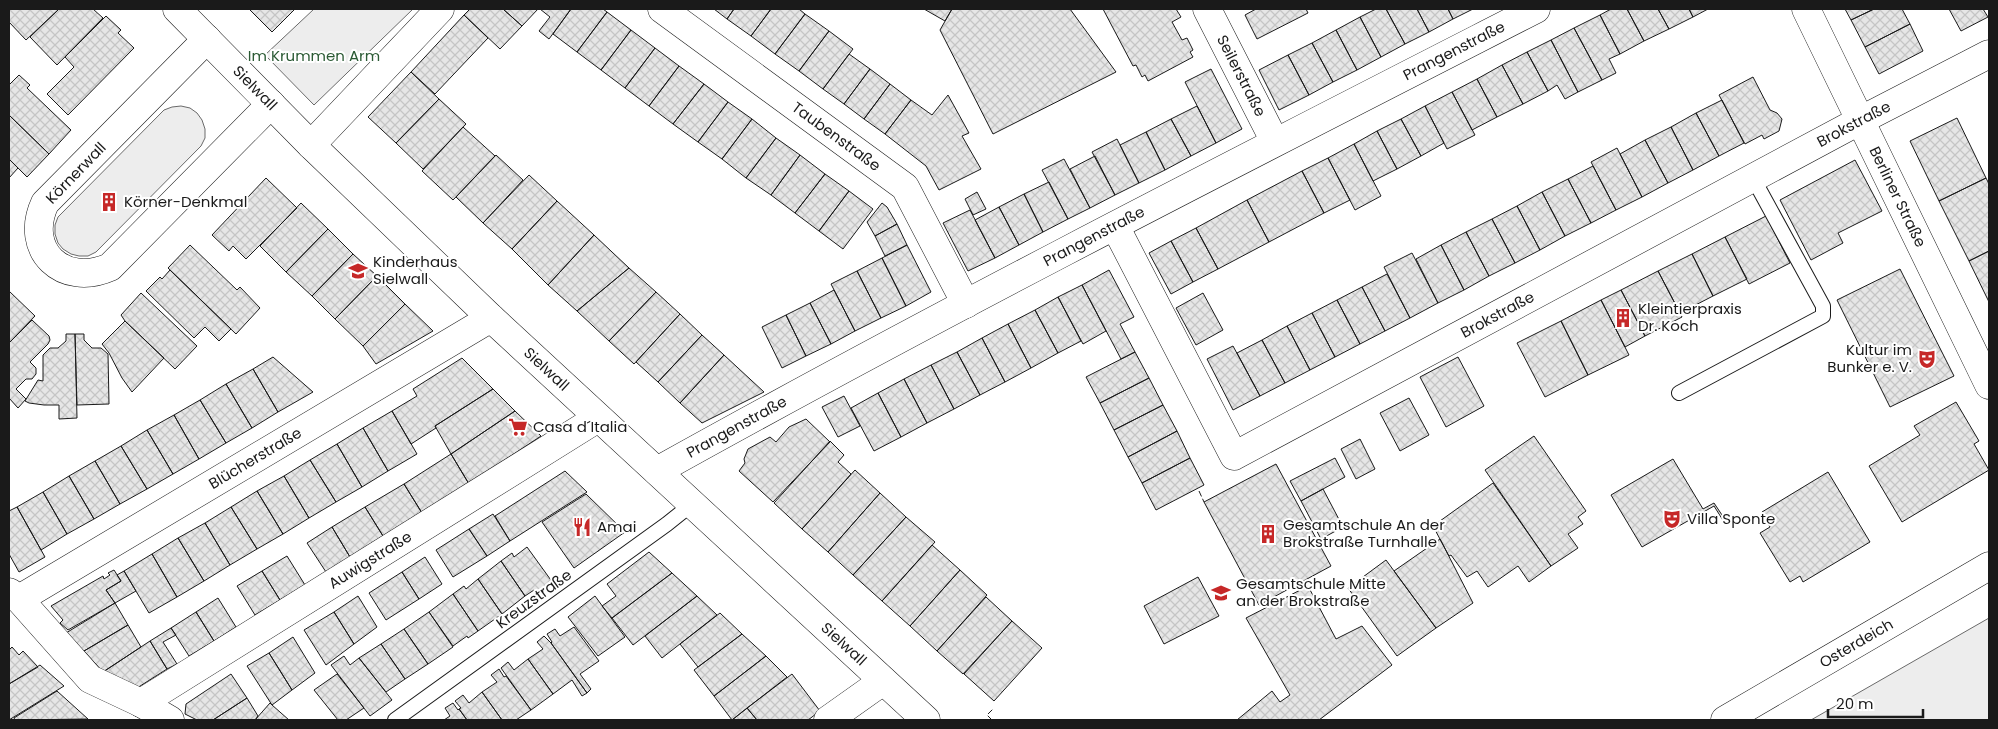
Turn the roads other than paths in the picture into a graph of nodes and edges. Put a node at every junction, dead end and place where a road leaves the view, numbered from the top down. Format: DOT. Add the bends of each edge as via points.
graph roads {
  1 [pos="177,9"];
  2 [pos="440,9"];
  3 [pos="662,9"];
  4 [pos="1207,9"];
  5 [pos="1536,9"];
  6 [pos="1806,9"];
  7 [pos="207,39"];
  8 [pos="1989,54"];
  9 [pos="271,104"];
  10 [pos="1861,120"];
  11 [pos="1275,142"];
  12 [pos="311,145"];
  13 [pos="1753,178"];
  14 [pos="1115,226"];
  15 [pos="966,304"];
  16 [pos="491,318"];
  17 [pos="1989,385"];
  18 [pos="1678,393"];
  19 [pos="598,418"];
  20 [pos="657,471"];
  21 [pos="692,504"];
  22 [pos="1989,566"];
  23 [pos="14,595"];
  24 [pos="883,681"];
  25 [pos="141,703"];
  26 [pos="170,720"];
  27 [pos="395,720"];
  28 [pos="828,720"];
  29 [pos="926,720"];
  30 [pos="1725,720"];
  1 -- 7 [label="street, Sielwall"];
  2 -- 12 [label="street"];
  3 -- 15 [label="street, Taubenstraße" via="905,187"];
  4 -- 11 [label="street, Seilerstraße"];
  5 -- 11 [label="street, Prangenstraße"];
  6 -- 10 [label="street, Berliner Straße"];
  7 -- 9 [label="street, Sielwall"];
  7 -- 9 [label="street, Körnerwall" via="46,203 38,226 50,259 72,273 85,275 110,267"];
  8 -- 10 [label="street, Brokstraße"];
  9 -- 12 [label="street, Sielwall"];
  10 -- 13 [label="street, Brokstraße"];
  10 -- 17 [label="street, Berliner Straße"];
  11 -- 14 [label="street, Prangenstraße"];
  12 -- 16 [label="street, Sielwall"];
  13 -- 14 [label="street, Brokstraße" via="1234,456"];
  13 -- 18 [label="lane" via="1823,306 1823,316"];
  14 -- 15 [label="street, Prangenstraße"];
  15 -- 20 [label="street, Prangenstraße"];
  16 -- 19 [label="street, Sielwall"];
  16 -- 23 [label="street, Blücherstraße"];
  19 -- 20 [label="street, Sielwall"];
  19 -- 25 [label="street, Auwigstraße"];
  20 -- 21 [label="street, Sielwall"];
  21 -- 24 [label="street, Sielwall"];
  21 -- 27 [label="lane, Kreuzstraße"];
  22 -- 30 [label="street, Osterdeich"];
  23 -- 25 [label="street" via="90,679"];
  24 -- 28 [label="street"];
  24 -- 29 [label="street, Sielwall"];
  25 -- 26 [label="street"];
}
